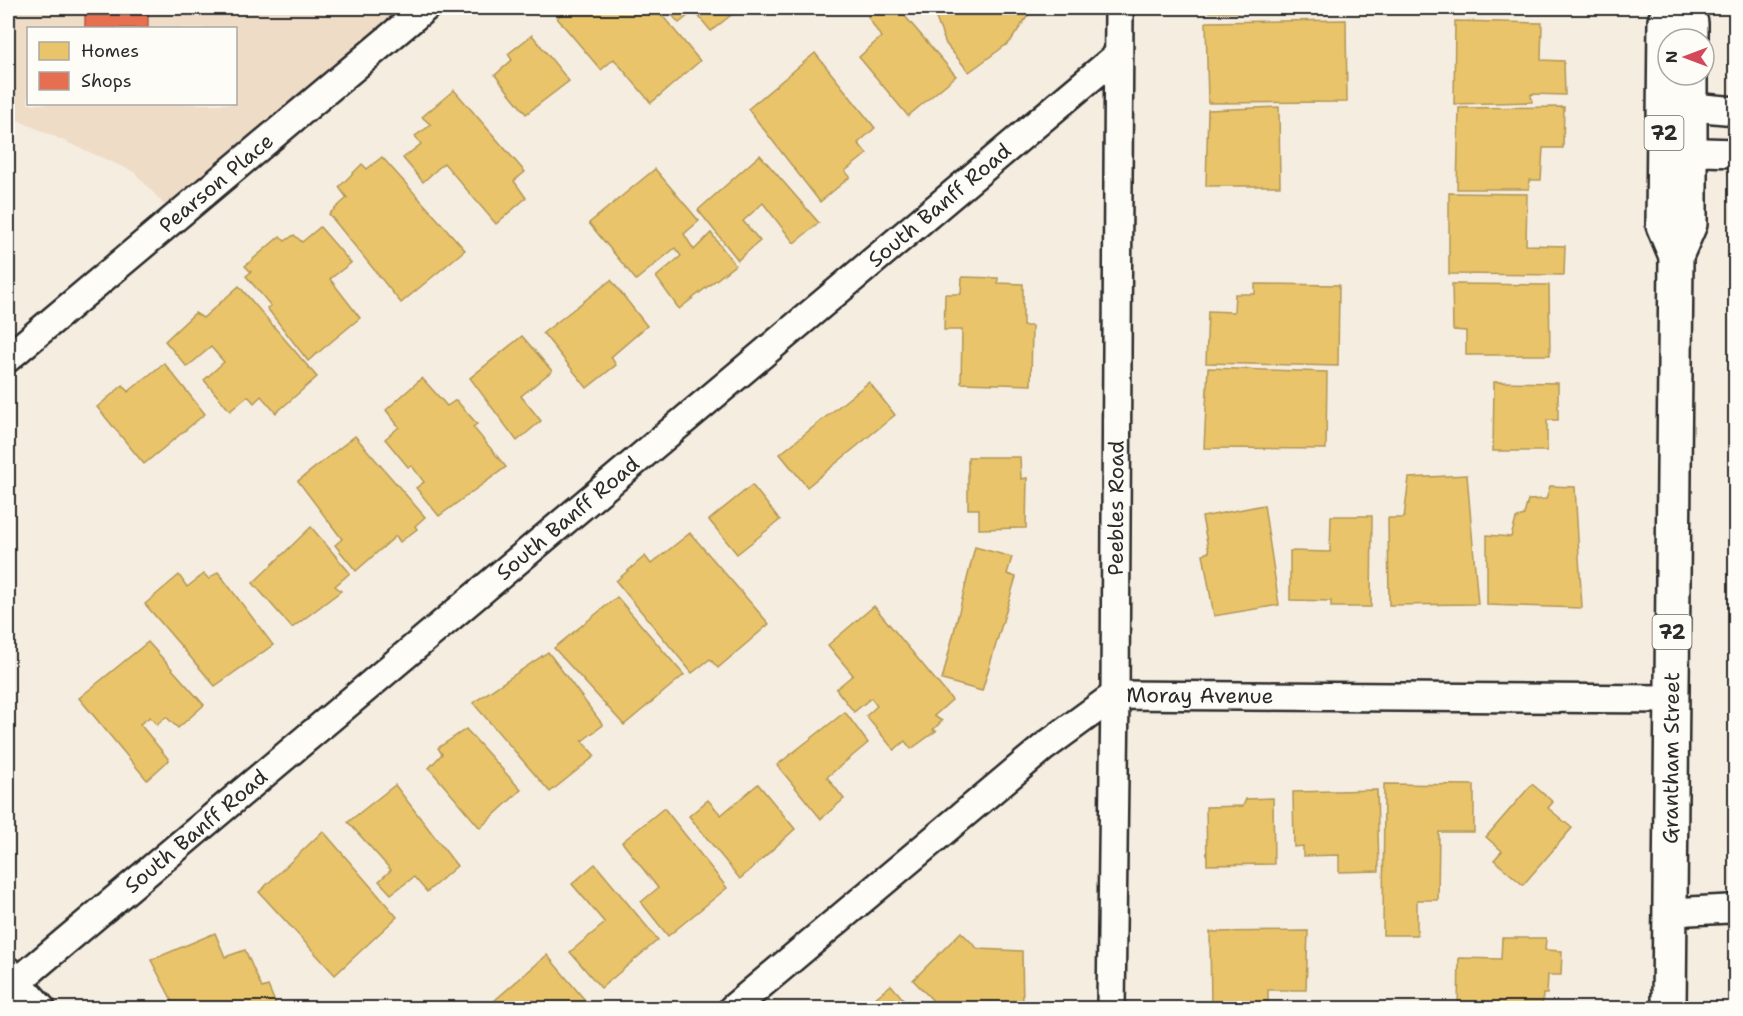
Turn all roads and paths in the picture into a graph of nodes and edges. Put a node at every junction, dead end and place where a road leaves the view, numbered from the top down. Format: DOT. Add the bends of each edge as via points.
graph roads {
  1 [pos="425,8"];
  2 [pos="1119,8"];
  3 [pos="1671,8"];
  4 [pos="1684,8"];
  5 [pos="1691,27"];
  6 [pos="1118,55"];
  7 [pos="1685,87"];
  8 [pos="1677,106"];
  9 [pos="1736,111"];
  10 [pos="1677,151"];
  11 [pos="1736,153"];
  12 [pos="8,358"];
  13 [pos="1115,695"];
  14 [pos="1672,699"];
  15 [pos="1736,910"];
  16 [pos="1670,912"];
  17 [pos="12,977"];
  18 [pos="41,1008"];
  19 [pos="733,1008"];
  20 [pos="1111,1008"];
  21 [pos="1669,1008"];
  1 -- 12 [label="street, Pearson Place"];
  2 -- 6 [label="street, Peebles Road"];
  3 -- 8 [label="main road, Grantham Street / 72" via="1665,21"];
  4 -- 5 [label="main road"];
  6 -- 13 [label="street, Peebles Road"];
  6 -- 17 [label="street, South Banff Road"];
  7 -- 8 [label="main road, Grantham Street / 72"];
  8 -- 9 [label="street"];
  8 -- 10 [label="main road, Grantham Street / 72"];
  10 -- 11 [label="street"];
  10 -- 14 [label="main road, Grantham Street / 72" via="1663,225 1676,256"];
  13 -- 14 [label="street, Moray Avenue"];
  13 -- 19 [label="street, Moray Avenue" via="1044,747"];
  13 -- 20 [label="street, Peebles Road"];
  14 -- 16 [label="main road, Grantham Street / 72"];
  15 -- 16 [label="street"];
  16 -- 21 [label="main road, Grantham Street / 72"];
  17 -- 18 [label="street"];
}
